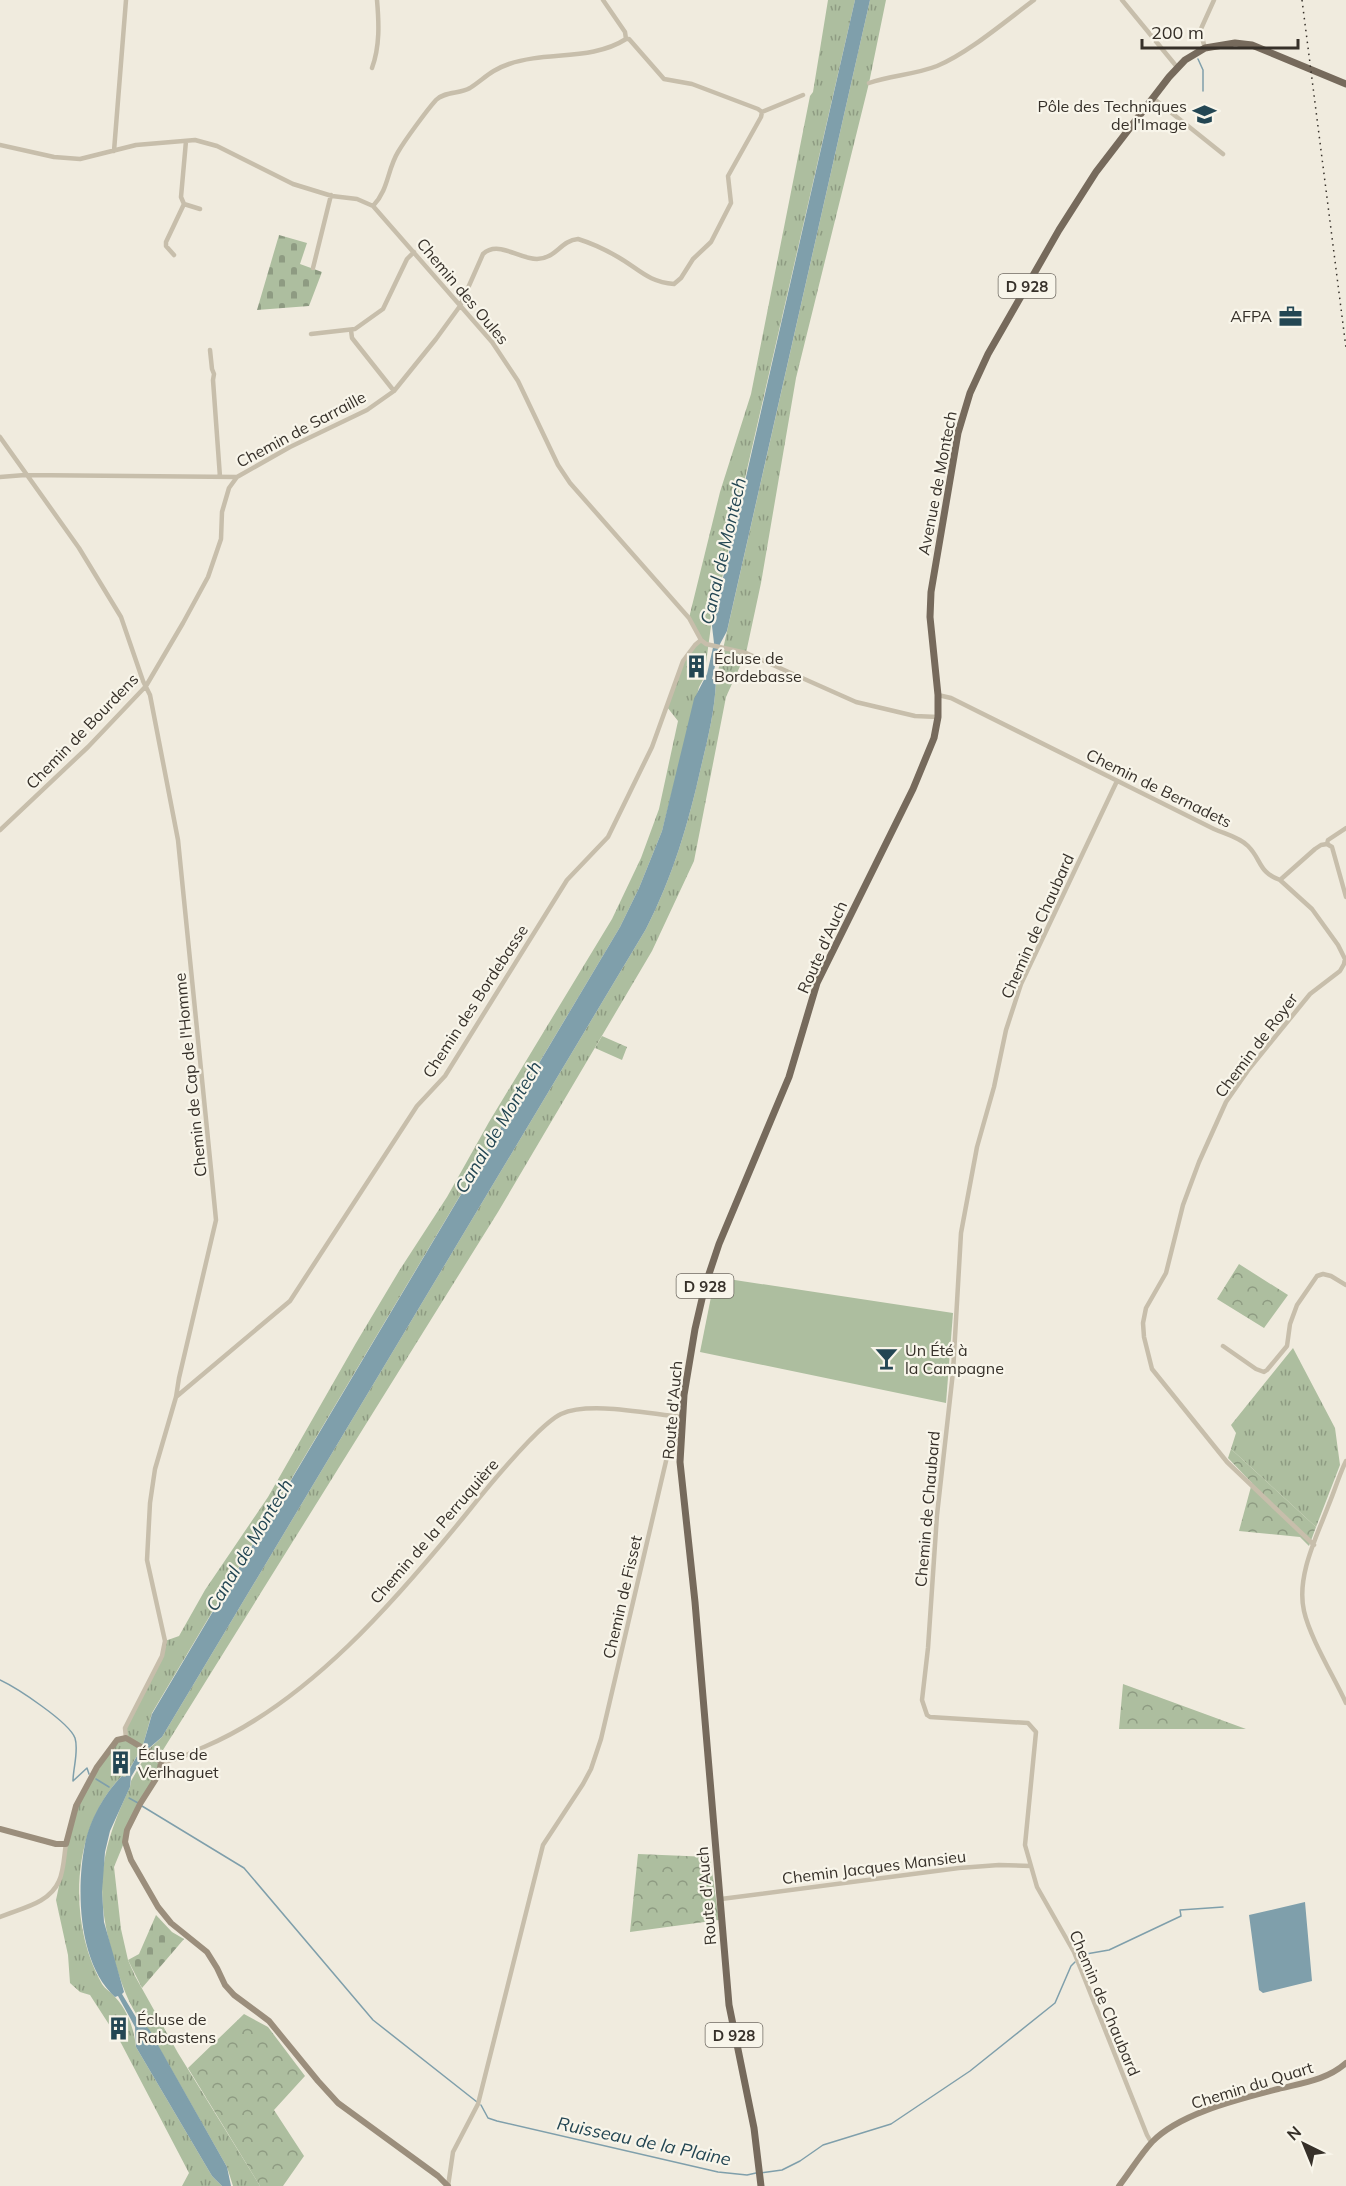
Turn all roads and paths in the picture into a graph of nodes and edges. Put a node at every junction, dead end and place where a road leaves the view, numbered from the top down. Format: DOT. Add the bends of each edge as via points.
graph roads {
  1 [pos="126,0"];
  2 [pos="377,0"];
  3 [pos="603,0"];
  4 [pos="1034,0"];
  5 [pos="1122,0"];
  6 [pos="1214,0"];
  7 [pos="626,39"];
  8 [pos="1205,48"];
  9 [pos="1177,67"];
  10 [pos="372,68"];
  11 [pos="869,83"];
  12 [pos="1346,84"];
  13 [pos="803,94"];
  14 [pos="1153,97"];
  15 [pos="762,112"];
  16 [pos="186,141"];
  17 [pos="0,145"];
  18 [pos="114,151"];
  19 [pos="1223,154"];
  20 [pos="331,195"];
  21 [pos="184,204"];
  22 [pos="374,206"];
  23 [pos="200,209"];
  24 [pos="414,252"];
  25 [pos="174,255"];
  26 [pos="313,268"];
  27 [pos="460,306"];
  28 [pos="351,330"];
  29 [pos="311,334"];
  30 [pos="210,350"];
  31 [pos="394,391"];
  32 [pos="0,437"];
  33 [pos="26,475"];
  34 [pos="0,477"];
  35 [pos="220,477"];
  36 [pos="237,477"];
  37 [pos="701,640"];
  38 [pos="146,686"];
  39 [pos="938,695"];
  40 [pos="938,717"];
  41 [pos="1117,781"];
  42 [pos="1346,828"];
  43 [pos="0,830"];
  44 [pos="1327,844"];
  45 [pos="1280,880"];
  46 [pos="1346,897"];
  47 [pos="1346,1285"];
  48 [pos="1223,1346"];
  49 [pos="176,1397"];
  50 [pos="682,1417"];
  51 [pos="680,1434"];
  52 [pos="1346,1461"];
  53 [pos="1314,1545"];
  54 [pos="1346,1703"];
  55 [pos="126,1738"];
  56 [pos="161,1762"];
  57 [pos="0,1829"];
  58 [pos="66,1844"];
  59 [pos="1031,1866"];
  60 [pos="721,1899"];
  61 [pos="0,1917"];
  62 [pos="1346,2063"];
  63 [pos="1151,2142"];
  64 [pos="448,2186"];
  65 [pos="761,2186"];
  66 [pos="1119,2186"];
  1 -- 18 [label="street"];
  2 -- 10 [label="street" via="379,26"];
  3 -- 7 [label="street"];
  4 -- 11 [label="street" via="939,65 913,75"];
  5 -- 9 [label="street"];
  6 -- 8 [label="street" via="1200,31"];
  7 -- 15 [label="street" via="664,79 692,84"];
  7 -- 22 [label="street" via="593,51 511,63 490,71 469,89 437,98 397,153 384,192"];
  8 -- 9 [label="main road, Avenue de Montech / D 928"];
  8 -- 12 [label="main road, Avenue de Montech / D 928" via="1235,43 1252,45"];
  9 -- 14 [label="main road, Avenue de Montech / D 928"];
  13 -- 15 [label="street"];
  14 -- 19 [label="street"];
  14 -- 39 [label="main road, Avenue de Montech / D 928" via="1096,172 1059,230 970,393 958,433 931,592"];
  15 -- 27 [label="street, Chemin de Sarraille" via="728,176 731,203 711,242 674,284 661,283 578,239 570,240 552,256 537,259 495,247 483,254"];
  16 -- 18 [label="street"];
  16 -- 20 [label="street" via="217,146 293,184"];
  16 -- 21 [label="street" via="181,193"];
  17 -- 18 [label="street" via="80,159"];
  20 -- 22 [label="street"];
  20 -- 26 [label="street"];
  21 -- 23 [label="street"];
  21 -- 25 [label="street" via="166,242"];
  22 -- 24 [label="street, Chemin des Oules"];
  24 -- 27 [label="street, Chemin des Oules"];
  24 -- 28 [label="street" via="383,309"];
  27 -- 31 [label="street, Chemin de Sarraille"];
  27 -- 37 [label="street, Chemin des Oules" via="505,360 564,474 689,618"];
  28 -- 29 [label="street"];
  28 -- 31 [label="street" via="352,338"];
  30 -- 35 [label="street"];
  31 -- 36 [label="street, Chemin de Sarraille" via="367,410"];
  32 -- 33 [label="street, Chemin de Cap de l'Homme"];
  33 -- 34 [label="street, Chemin de Sarraille"];
  33 -- 35 [label="street, Chemin de Sarraille"];
  33 -- 38 [label="street, Chemin de Cap de l'Homme" via="79,548 121,617"];
  35 -- 36 [label="street, Chemin de Sarraille"];
  36 -- 38 [label="street, Chemin de Bourdens" via="229,488 222,512 221,539 208,577"];
  37 -- 40 [label="street, Chemin des Oules" via="746,653 856,702 915,716"];
  37 -- 49 [label="street, Chemin des Bordebasse" via="683,661 652,747 608,837 567,880 444,1076 417,1107 290,1300"];
  38 -- 43 [label="street, Chemin de Bourdens"];
  38 -- 49 [label="street, Chemin de Cap de l'Homme" via="178,840 216,1220"];
  39 -- 40 [label="main road, Avenue de Montech / D 928"];
  39 -- 41 [label="street, Chemin de Bernadets"];
  40 -- 50 [label="main road, Route d'Auch / D 928" via="934,738 913,789 822,970 789,1077 719,1244 695,1329"];
  41 -- 45 [label="street, Chemin de Bernadets" via="1238,839 1254,853 1264,871"];
  41 -- 59 [label="street, Chemin de Chaubard" via="1021,984 977,1147 962,1233 922,1700 930,1717 1028,1723 1034,1727 1025,1845"];
  42 -- 44 [label="street"];
  44 -- 45 [label="street" via="1315,849"];
  44 -- 46 [label="street" via="1332,847"];
  45 -- 53 [label="street, Chemin de Royer" via="1312,909 1338,945 1344,964 1310,993 1226,1102 1183,1205 1166,1273 1146,1308 1143,1330 1152,1369 1227,1462"];
  47 -- 48 [label="street" via="1323,1274 1311,1282 1290,1323 1287,1347 1264,1372"];
  49 -- 55 [label="street, Chemin de Cap de l'Homme" via="155,1469 147,1560 165,1641 162,1656 125,1728"];
  50 -- 51 [label="main road, Route d'Auch / D 928"];
  50 -- 56 [label="street, Chemin de la Perruquière" via="600,1409 576,1409 558,1415 504,1467 393,1600 288,1699 224,1738"];
  51 -- 60 [label="main road, Route d'Auch / D 928"];
  51 -- 64 [label="street, Chemin de Fisset" via="670,1444 601,1739 591,1769 543,1845 478,2102 453,2152"];
  52 -- 53 [label="street"];
  53 -- 54 [label="street" via="1304,1578 1304,1611"];
  55 -- 56 [label="street"];
  55 -- 58 [label="street" via="117,1740 75,1806"];
  56 -- 64 [label="street" via="159,1774 127,1830 125,1842 158,1907 207,1952 225,1985 269,2021 338,2103"];
  57 -- 58 [label="street"];
  58 -- 61 [label="street" via="60,1879 51,1894"];
  59 -- 60 [label="street, Chemin Jacques Mansieu" via="959,1868"];
  59 -- 63 [label="street, Chemin de Chaubard" via="1037,1887 1076,1957"];
  60 -- 65 [label="main road, Route d'Auch / D 928" via="729,2005"];
  62 -- 63 [label="street, Chemin du Quart" via="1326,2077 1193,2116"];
  63 -- 66 [label="street, Chemin du Quart"];
}
